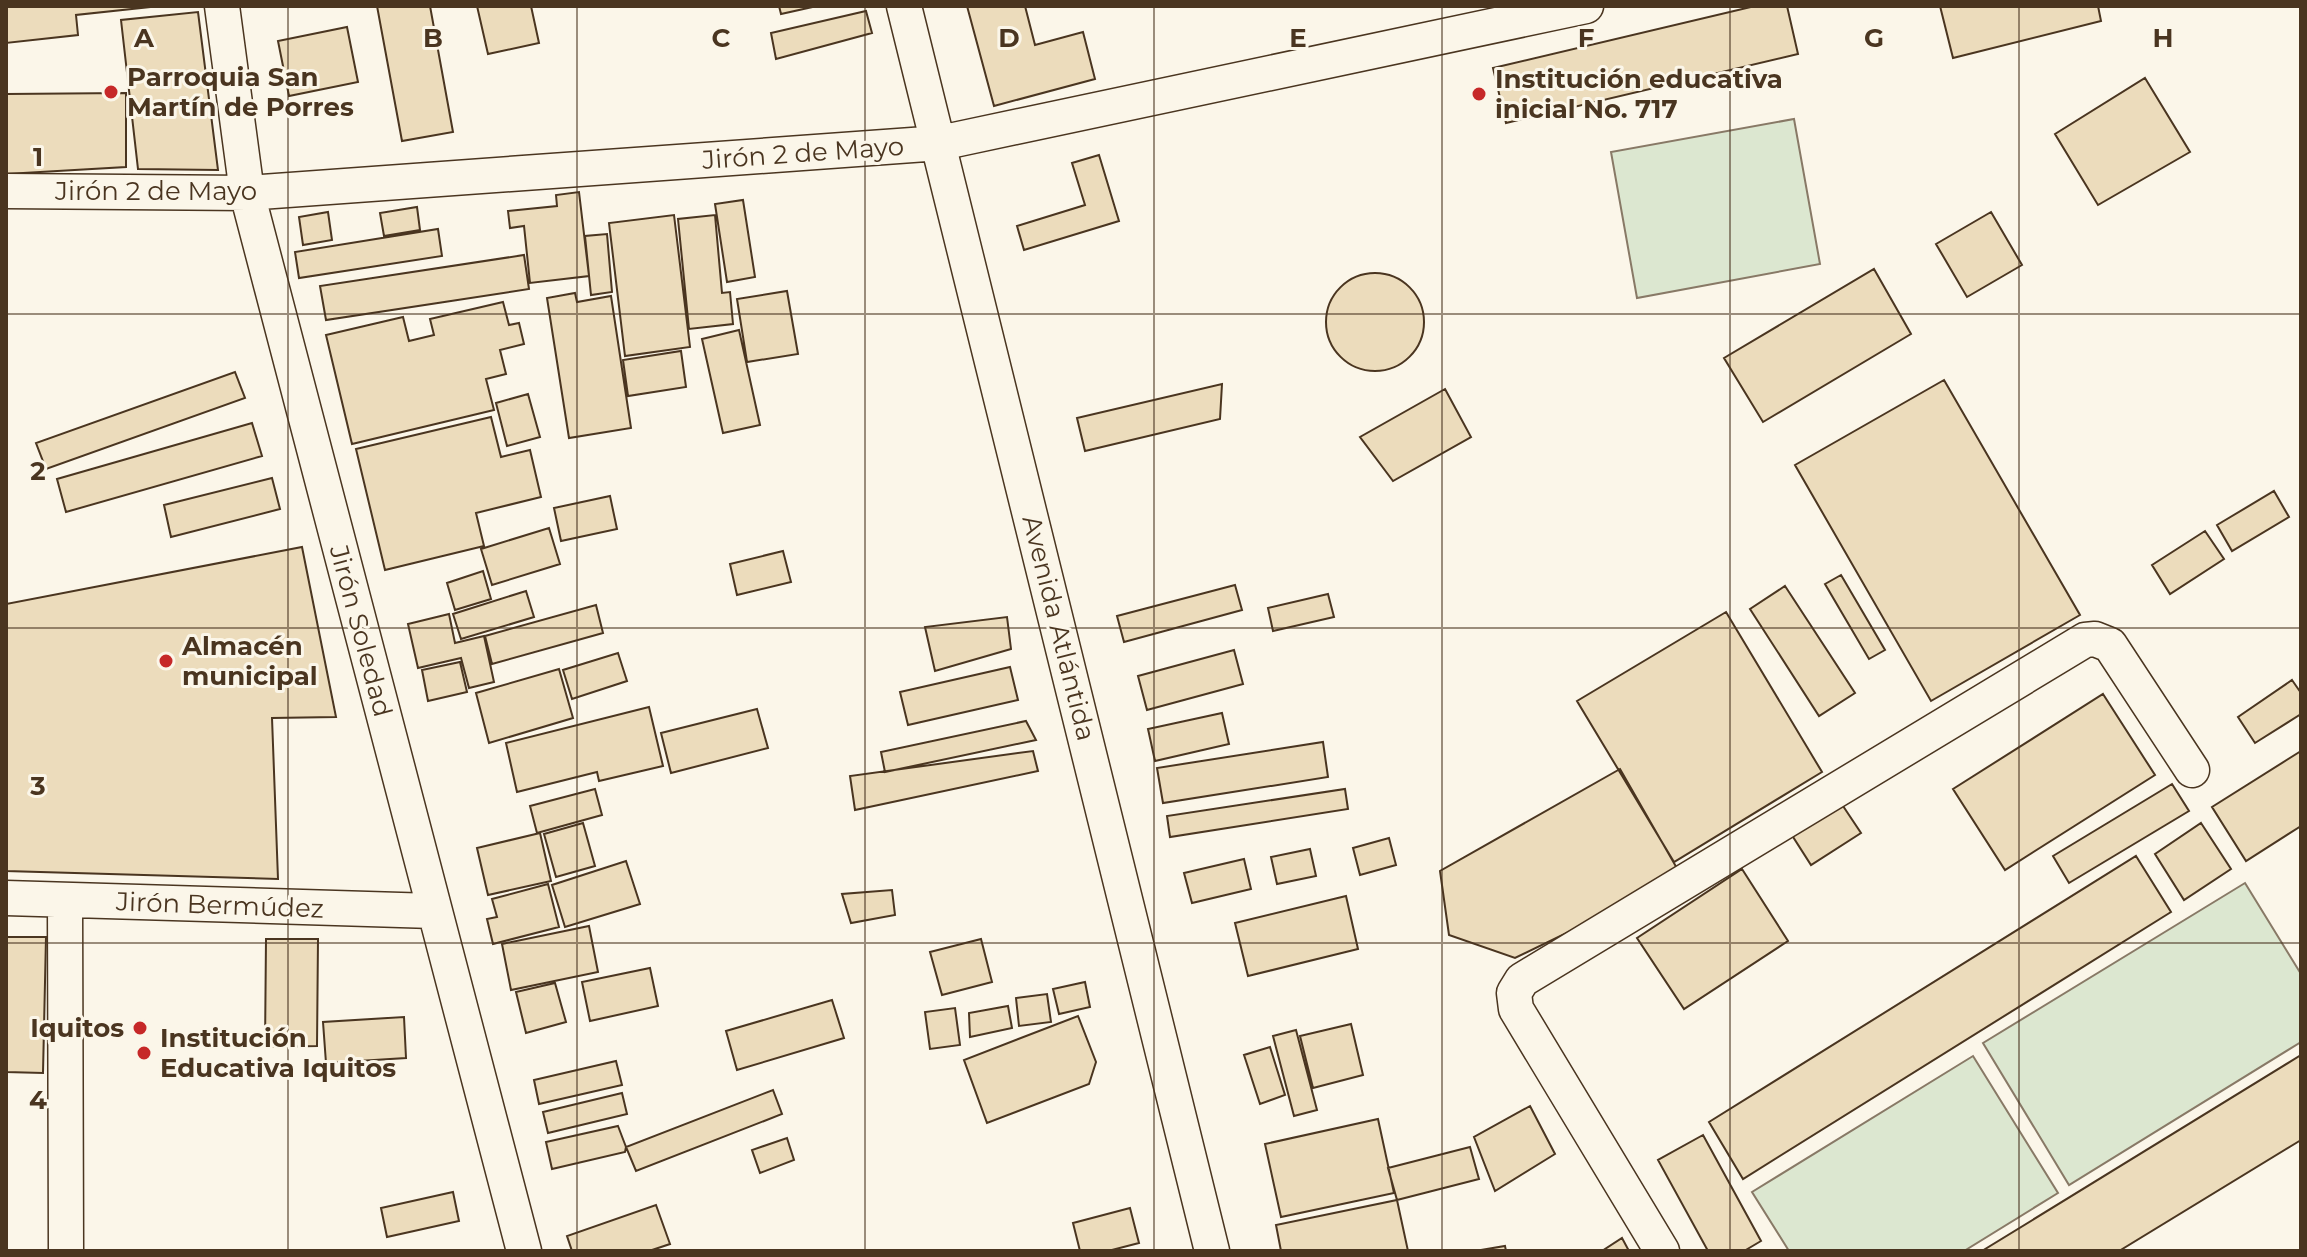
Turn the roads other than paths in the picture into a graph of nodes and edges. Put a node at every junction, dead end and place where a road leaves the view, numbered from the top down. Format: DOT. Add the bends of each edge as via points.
graph roads {
  1 [pos="222,6"];
  2 [pos="904,6"];
  3 [pos="1586,6"];
  4 [pos="940,143"];
  5 [pos="6,191"];
  6 [pos="247,193"];
  7 [pos="2192,770"];
  8 [pos="6,898"];
  9 [pos="65,901"];
  10 [pos="433,911"];
  11 [pos="66,1251"];
  12 [pos="524,1251"];
  13 [pos="1212,1251"];
  14 [pos="1662,1251"];
  1 -- 6 [label="street, Jirón Soledad"];
  2 -- 4 [label="street, Avenida Atlántida"];
  3 -- 4 [label="street, Jirón 2 de Mayo"];
  4 -- 6 [label="street, Jirón 2 de Mayo"];
  4 -- 13 [label="street, Avenida Atlántida"];
  5 -- 6 [label="street, Jirón 2 de Mayo"];
  6 -- 10 [label="street, Jirón Soledad"];
  7 -- 14 [label="street" via="2110,645 2085,640 1522,980 1514,993 1516,1009"];
  8 -- 9 [label="street, Jirón Bermúdez"];
  9 -- 10 [label="street, Jirón Bermúdez"];
  9 -- 11 [label="street"];
  10 -- 12 [label="street, Jirón Soledad"];
}
